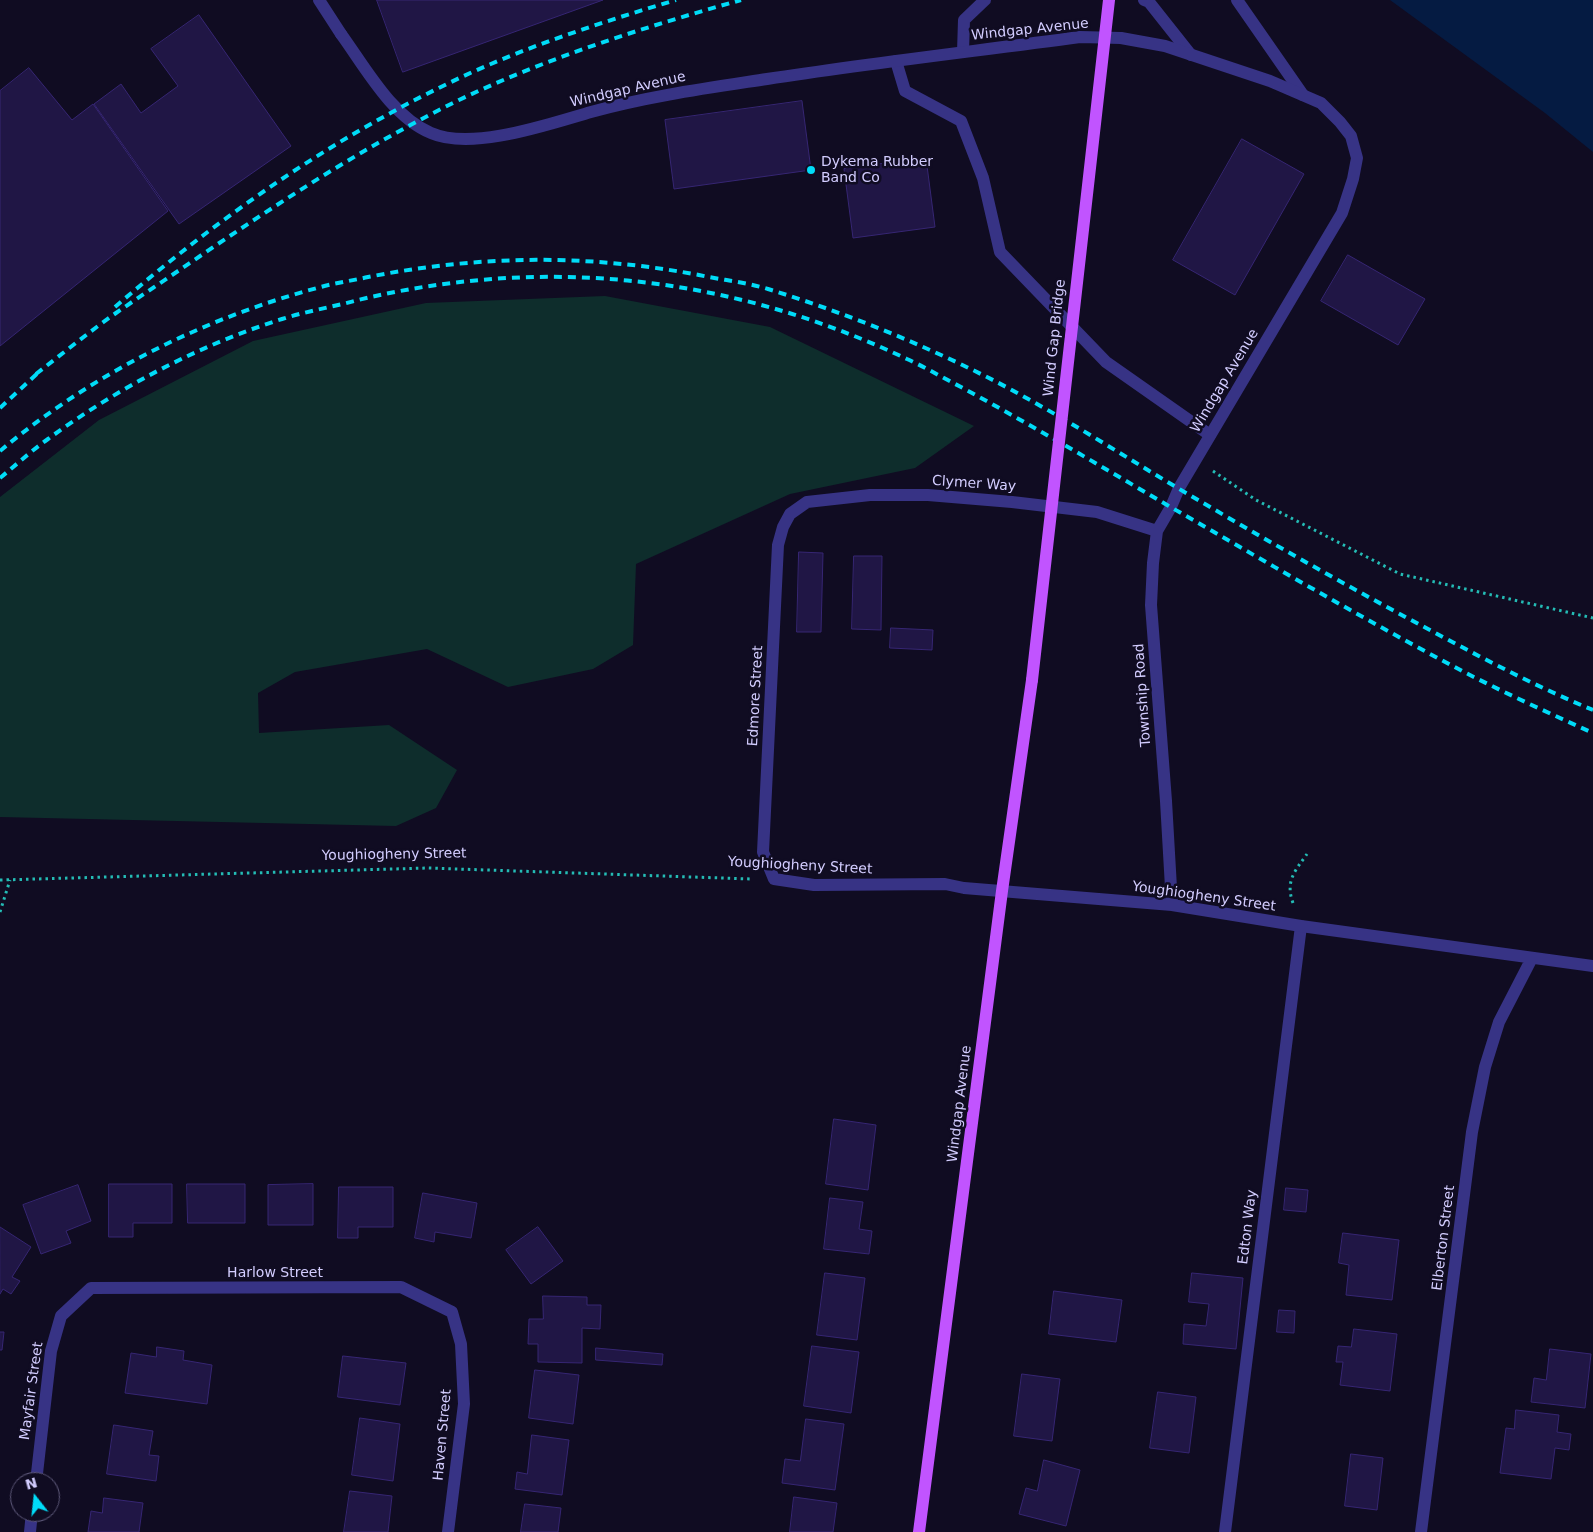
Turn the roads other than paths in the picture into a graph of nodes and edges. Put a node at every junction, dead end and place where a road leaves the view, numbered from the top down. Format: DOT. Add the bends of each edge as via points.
graph roads {
  1 [pos="319,0"];
  2 [pos="985,0"];
  3 [pos="1109,0"];
  4 [pos="1144,0"];
  5 [pos="1237,0"];
  6 [pos="963,52"];
  7 [pos="1191,55"];
  8 [pos="896,61"];
  9 [pos="1303,95"];
  10 [pos="1210,435"];
  11 [pos="1179,488"];
  12 [pos="790,514"];
  13 [pos="1157,531"];
  14 [pos="1032,680"];
  15 [pos="774,879"];
  16 [pos="1002,891"];
  17 [pos="1172,905"];
  18 [pos="1301,926"];
  19 [pos="1532,958"];
  20 [pos="1593,966"];
  21 [pos="91,1288"];
  22 [pos="452,1312"];
  23 [pos="37,1472"];
  24 [pos="448,1532"];
  25 [pos="920,1532"];
  26 [pos="1225,1532"];
  27 [pos="1421,1532"];
  1 -- 8 [label="street, Windgap Avenue" via="398,110 432,134 453,138 488,138 660,96"];
  2 -- 6 [label="street" via="964,20"];
  3 -- 14 [label="main road, Wind Gap Bridge, bridge"];
  4 -- 7 [label="street" via="1149,2"];
  5 -- 9 [label="street"];
  6 -- 7 [label="street, Windgap Avenue" via="1080,37 1122,38 1165,46"];
  6 -- 8 [label="street, Windgap Avenue"];
  7 -- 9 [label="street, Windgap Avenue" via="1270,80"];
  8 -- 10 [label="street" via="906,91 961,121 982,178 1000,252 1106,362"];
  9 -- 10 [label="street, Windgap Avenue" via="1321,103 1351,136 1357,158 1353,179 1342,213"];
  10 -- 11 [label="street, Windgap Avenue"];
  11 -- 13 [label="street, Township Road"];
  12 -- 13 [label="street, Clymer Way" via="807,502 836,498 928,495 1097,512"];
  12 -- 15 [label="street, Edmore Street" via="778,545 763,852"];
  13 -- 17 [label="street, Township Road" via="1151,605"];
  14 -- 16 [label="main road, Windgap Avenue"];
  15 -- 16 [label="street, Youghiogheny Street" via="814,885 945,884"];
  16 -- 17 [label="street, Youghiogheny Street"];
  16 -- 25 [label="main road, Windgap Avenue"];
  17 -- 18 [label="street, Youghiogheny Street"];
  18 -- 19 [label="street, Youghiogheny Street"];
  18 -- 26 [label="street, Edton Way"];
  19 -- 20 [label="street, Youghiogheny Street"];
  19 -- 27 [label="street, Elberton Street" via="1499,1022 1485,1067 1476,1113"];
  21 -- 22 [label="street, Harlow Street" via="401,1287"];
  21 -- 23 [label="street, Mayfair Street" via="61,1316 51,1351"];
  22 -- 24 [label="street, Haven Street" via="461,1344 464,1404"];
}
